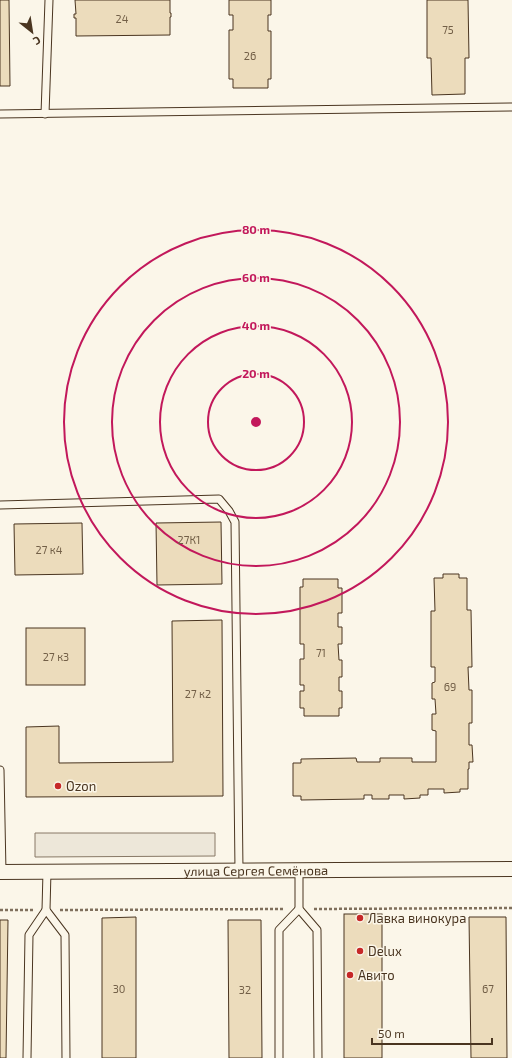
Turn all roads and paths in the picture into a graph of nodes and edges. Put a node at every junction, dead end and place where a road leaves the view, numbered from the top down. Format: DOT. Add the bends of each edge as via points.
graph roads {
  1 [pos="49,0"];
  2 [pos="512,107"];
  3 [pos="0,114"];
  4 [pos="45,114"];
  5 [pos="0,505"];
  6 [pos="0,770"];
  7 [pos="512,869"];
  8 [pos="239,870"];
  9 [pos="299,870"];
  10 [pos="47,871"];
  11 [pos="1,872"];
  12 [pos="512,908"];
  13 [pos="299,909"];
  14 [pos="0,910"];
  15 [pos="46,910"];
  16 [pos="27,1058"];
  17 [pos="66,1058"];
  18 [pos="279,1058"];
  19 [pos="318,1058"];
  1 -- 4 [label="lane"];
  2 -- 4 [label="lane"];
  3 -- 4 [label="lane"];
  5 -- 8 [label="lane" via="219,499 229,511 235,522"];
  6 -- 11 [label="lane"];
  7 -- 9 [label="street, улица Сергея Семёнова"];
  8 -- 9 [label="street, улица Сергея Семёнова"];
  8 -- 10 [label="street, улица Сергея Семёнова"];
  9 -- 13 [label="lane"];
  10 -- 11 [label="street, улица Сергея Семёнова"];
  10 -- 15 [label="lane"];
  12 -- 13 [label="path"];
  13 -- 15 [label="path"];
  13 -- 18 [label="lane" via="279,930"];
  13 -- 19 [label="lane" via="318,930"];
  14 -- 15 [label="path"];
  15 -- 16 [label="lane" via="28,936"];
  15 -- 17 [label="lane" via="65,934"];
}
